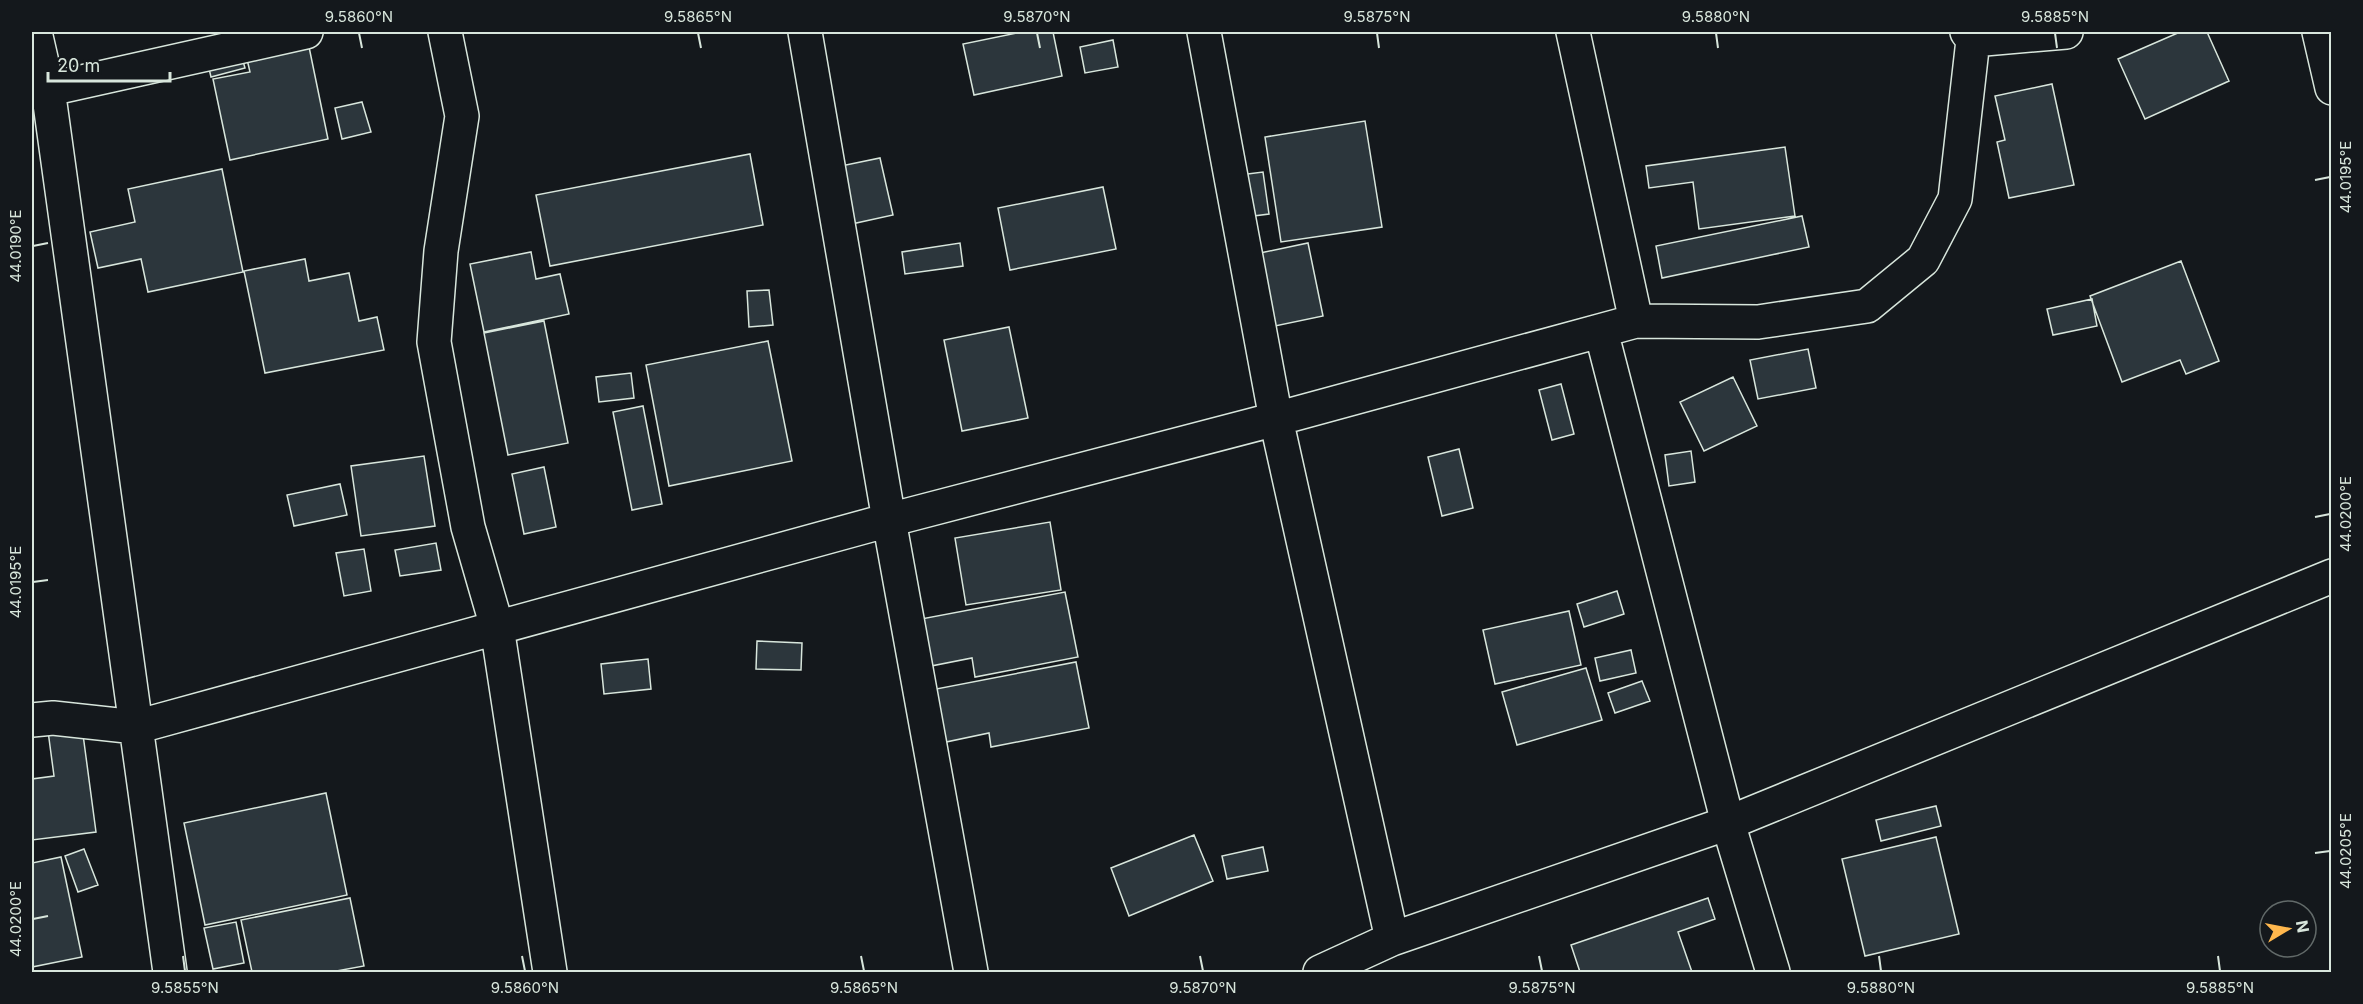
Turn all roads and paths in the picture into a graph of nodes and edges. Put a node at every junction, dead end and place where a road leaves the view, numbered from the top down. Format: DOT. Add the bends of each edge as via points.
graph roads {
  1 [pos="35,32"];
  2 [pos="306,32"];
  3 [pos="445,32"];
  4 [pos="805,32"];
  5 [pos="1204,32"];
  6 [pos="1573,32"];
  7 [pos="2066,32"];
  8 [pos="2319,32"];
  9 [pos="1970,36"];
  10 [pos="2331,88"];
  11 [pos="40,91"];
  12 [pos="1636,321"];
  13 [pos="1601,331"];
  14 [pos="1276,419"];
  15 [pos="889,520"];
  16 [pos="2331,576"];
  17 [pos="496,627"];
  18 [pos="32,720"];
  19 [pos="136,727"];
  20 [pos="1728,824"];
  21 [pos="1392,939"];
  22 [pos="170,972"];
  23 [pos="550,972"];
  24 [pos="971,972"];
  25 [pos="1320,972"];
  26 [pos="1773,972"];
  1 -- 11 [label="street"];
  2 -- 11 [label="street"];
  3 -- 17 [label="street" via="462,116 441,251 434,342 468,527"];
  4 -- 15 [label="street"];
  5 -- 14 [label="street"];
  6 -- 12 [label="street"];
  7 -- 9 [label="street"];
  8 -- 10 [label="street"];
  9 -- 12 [label="street" via="1955,199 1923,260 1867,306 1758,322"];
  11 -- 19 [label="street"];
  12 -- 13 [label="street"];
  13 -- 14 [label="street"];
  13 -- 20 [label="street"];
  14 -- 15 [label="street"];
  14 -- 21 [label="street"];
  15 -- 17 [label="street"];
  15 -- 24 [label="street"];
  16 -- 20 [label="street"];
  17 -- 19 [label="street"];
  17 -- 23 [label="street"];
  18 -- 19 [label="street" via="53,717"];
  19 -- 22 [label="street"];
  20 -- 21 [label="street"];
  20 -- 26 [label="street"];
  21 -- 25 [label="street"];
}
